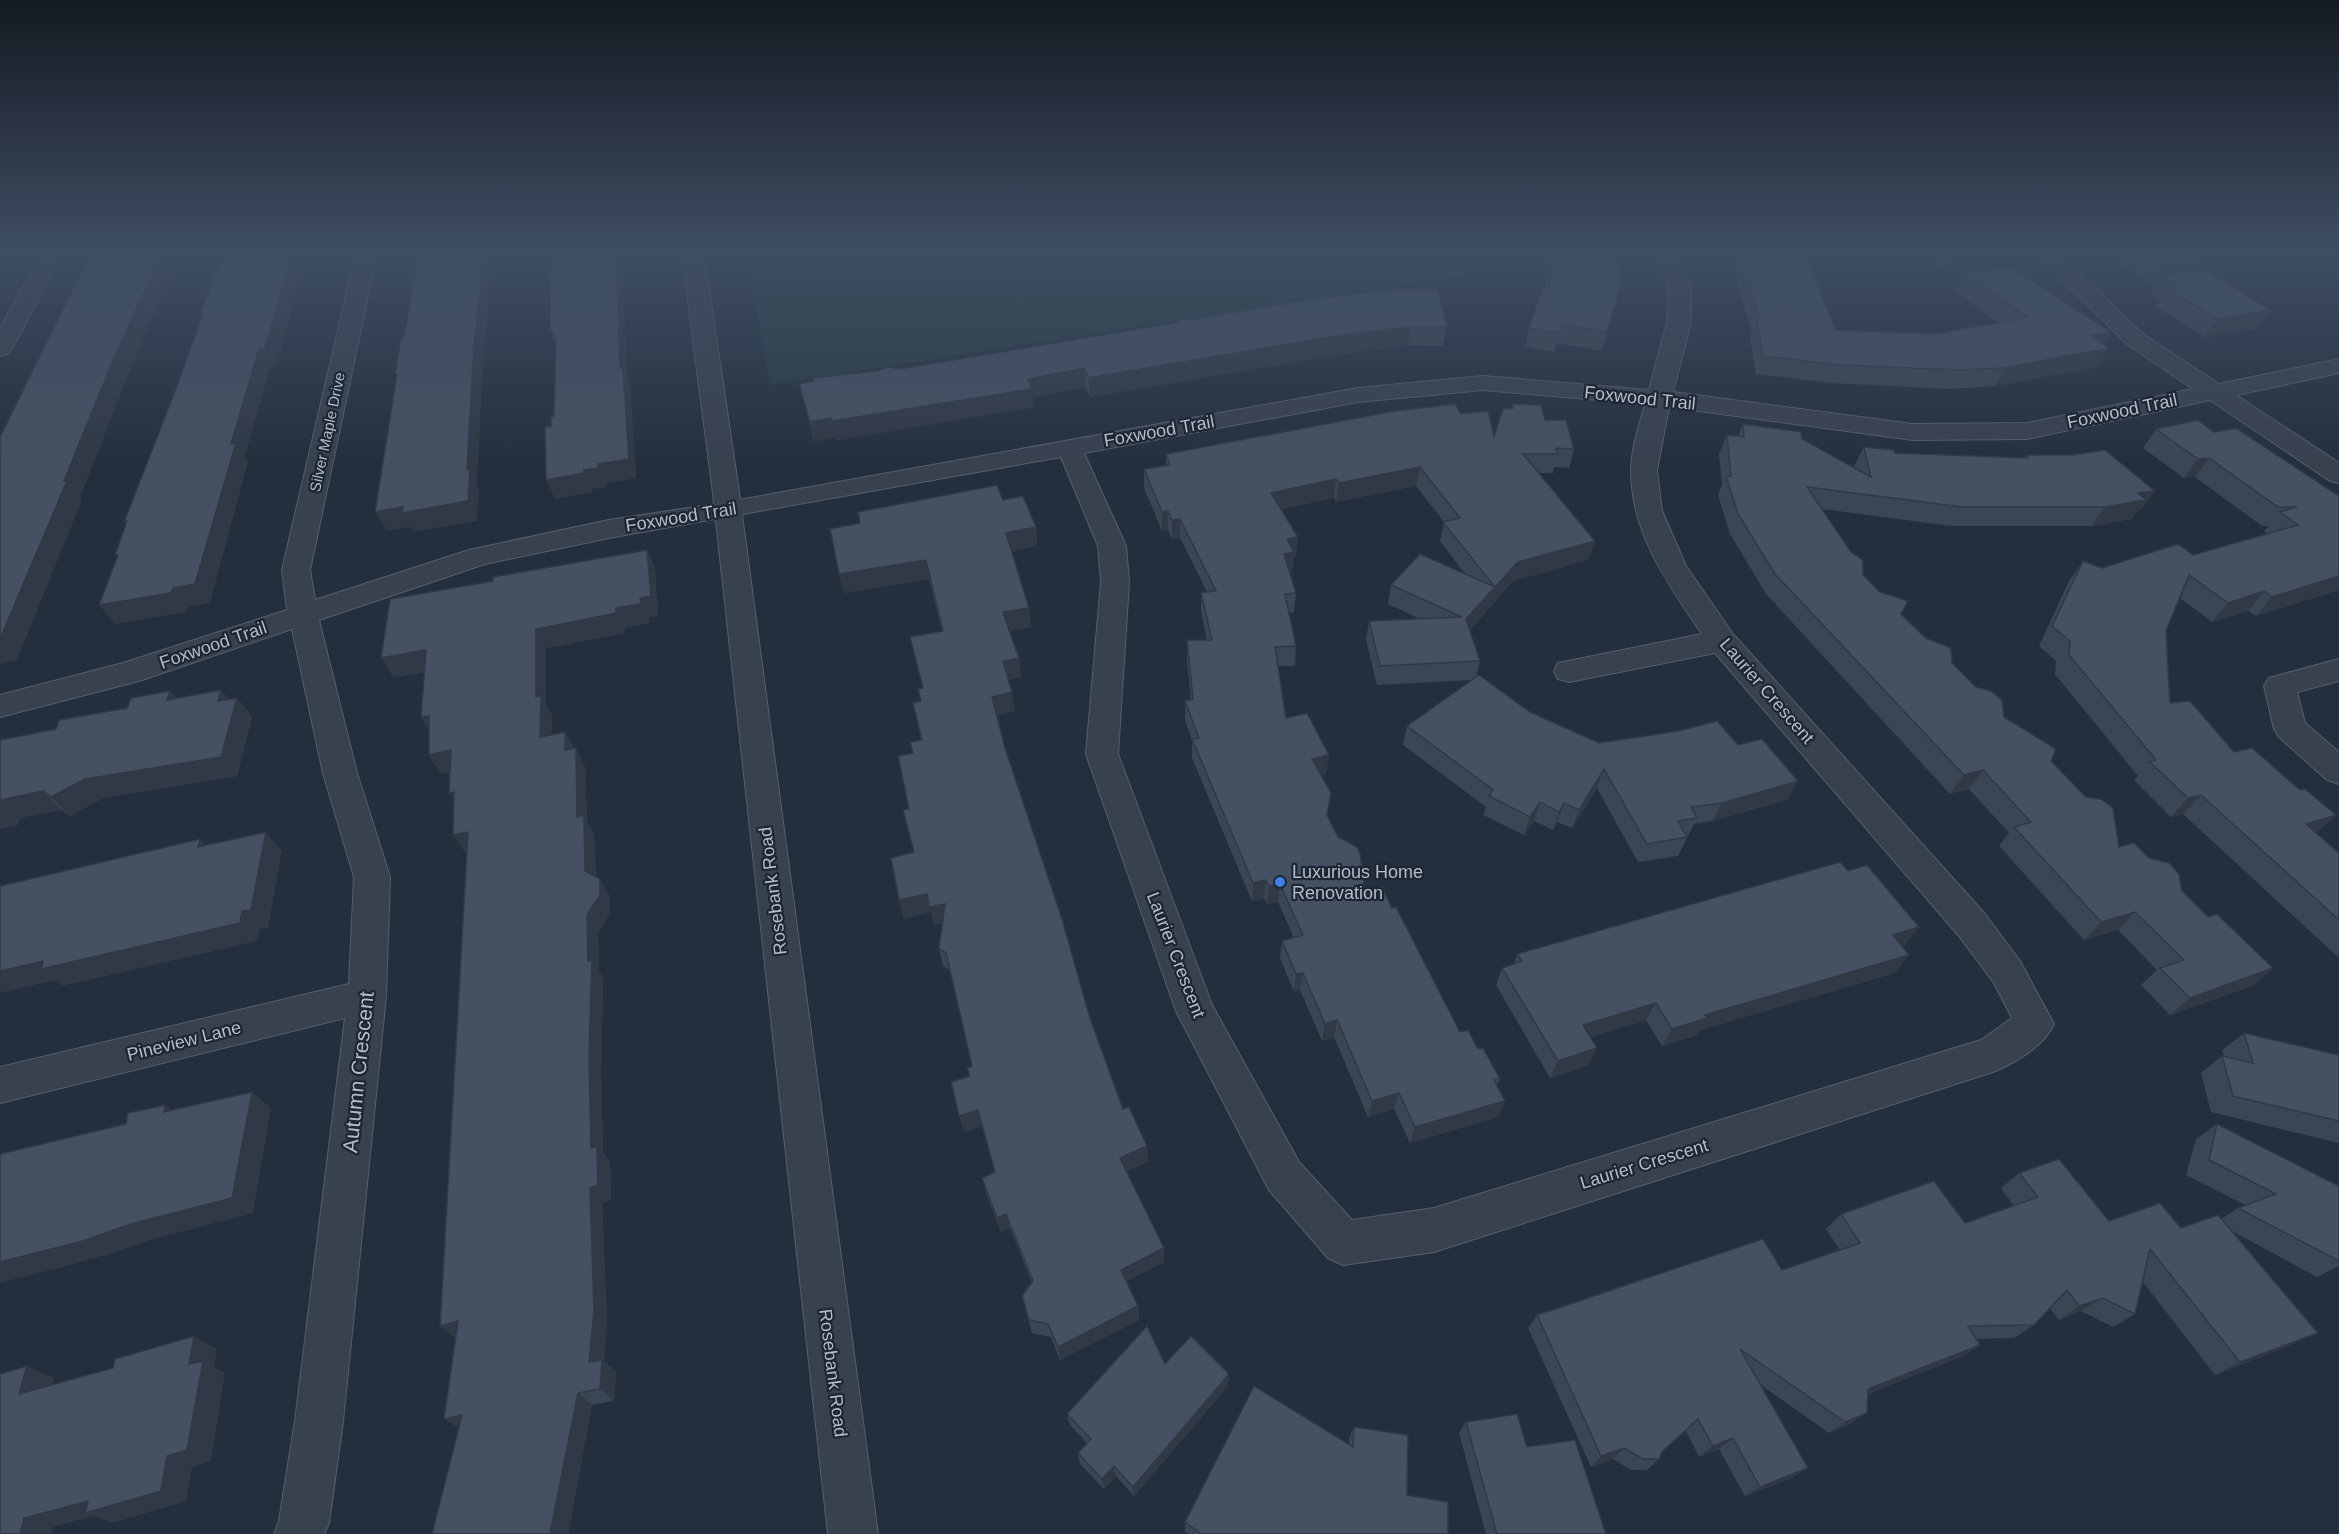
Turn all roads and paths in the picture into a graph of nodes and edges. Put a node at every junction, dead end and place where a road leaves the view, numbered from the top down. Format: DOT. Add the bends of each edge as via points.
graph roads {
  1 [pos="15,321"];
  2 [pos="351,321"];
  3 [pos="702,321"];
  4 [pos="1679,321"];
  5 [pos="2116,321"];
  6 [pos="0,349"];
  7 [pos="2339,366"];
  8 [pos="2215,391"];
  9 [pos="1661,398"];
  10 [pos="1069,448"];
  11 [pos="2339,475"];
  12 [pos="728,510"];
  13 [pos="302,615"];
  14 [pos="1722,641"];
  15 [pos="1569,670"];
  16 [pos="2339,670"];
  17 [pos="0,706"];
  18 [pos="2339,771"];
  19 [pos="367,996"];
  20 [pos="0,1085"];
  21 [pos="299,1534"];
  22 [pos="853,1534"];
  1 -- 6 [label="street"];
  2 -- 13 [label="street, Silver Maple Drive" via="296,570"];
  3 -- 12 [label="street, Rosebank Road"];
  4 -- 9 [label="street, Laurier Crescent"];
  5 -- 8 [label="street" via="2135,339"];
  7 -- 8 [label="street, Foxwood Trail"];
  8 -- 9 [label="street, Foxwood Trail" via="2027,431 1913,432"];
  8 -- 11 [label="street"];
  9 -- 10 [label="street, Foxwood Trail" via="1483,383 1358,395"];
  9 -- 14 [label="street, Laurier Crescent" via="1649,435 1644,470 1648,511 1672,568"];
  10 -- 12 [label="street, Foxwood Trail"];
  10 -- 14 [label="street, Laurier Crescent" via="1112,546 1115,582 1102,754 1195,1011 1284,1176 1343,1244 1434,1230 1993,1054 2035,1024 2007,972 1972,925"];
  12 -- 13 [label="street, Foxwood Trail" via="479,556"];
  12 -- 22 [label="street, Rosebank Road"];
  13 -- 17 [label="street, Foxwood Trail" via="128,673"];
  13 -- 19 [label="street, Autumn Crescent" via="340,773 372,877"];
  14 -- 15 [label="street"];
  16 -- 18 [label="street" via="2280,686 2290,729"];
  19 -- 20 [label="street, Pineview Lane"];
  19 -- 21 [label="street, Autumn Crescent" via="319,1421 304,1523"];
}
